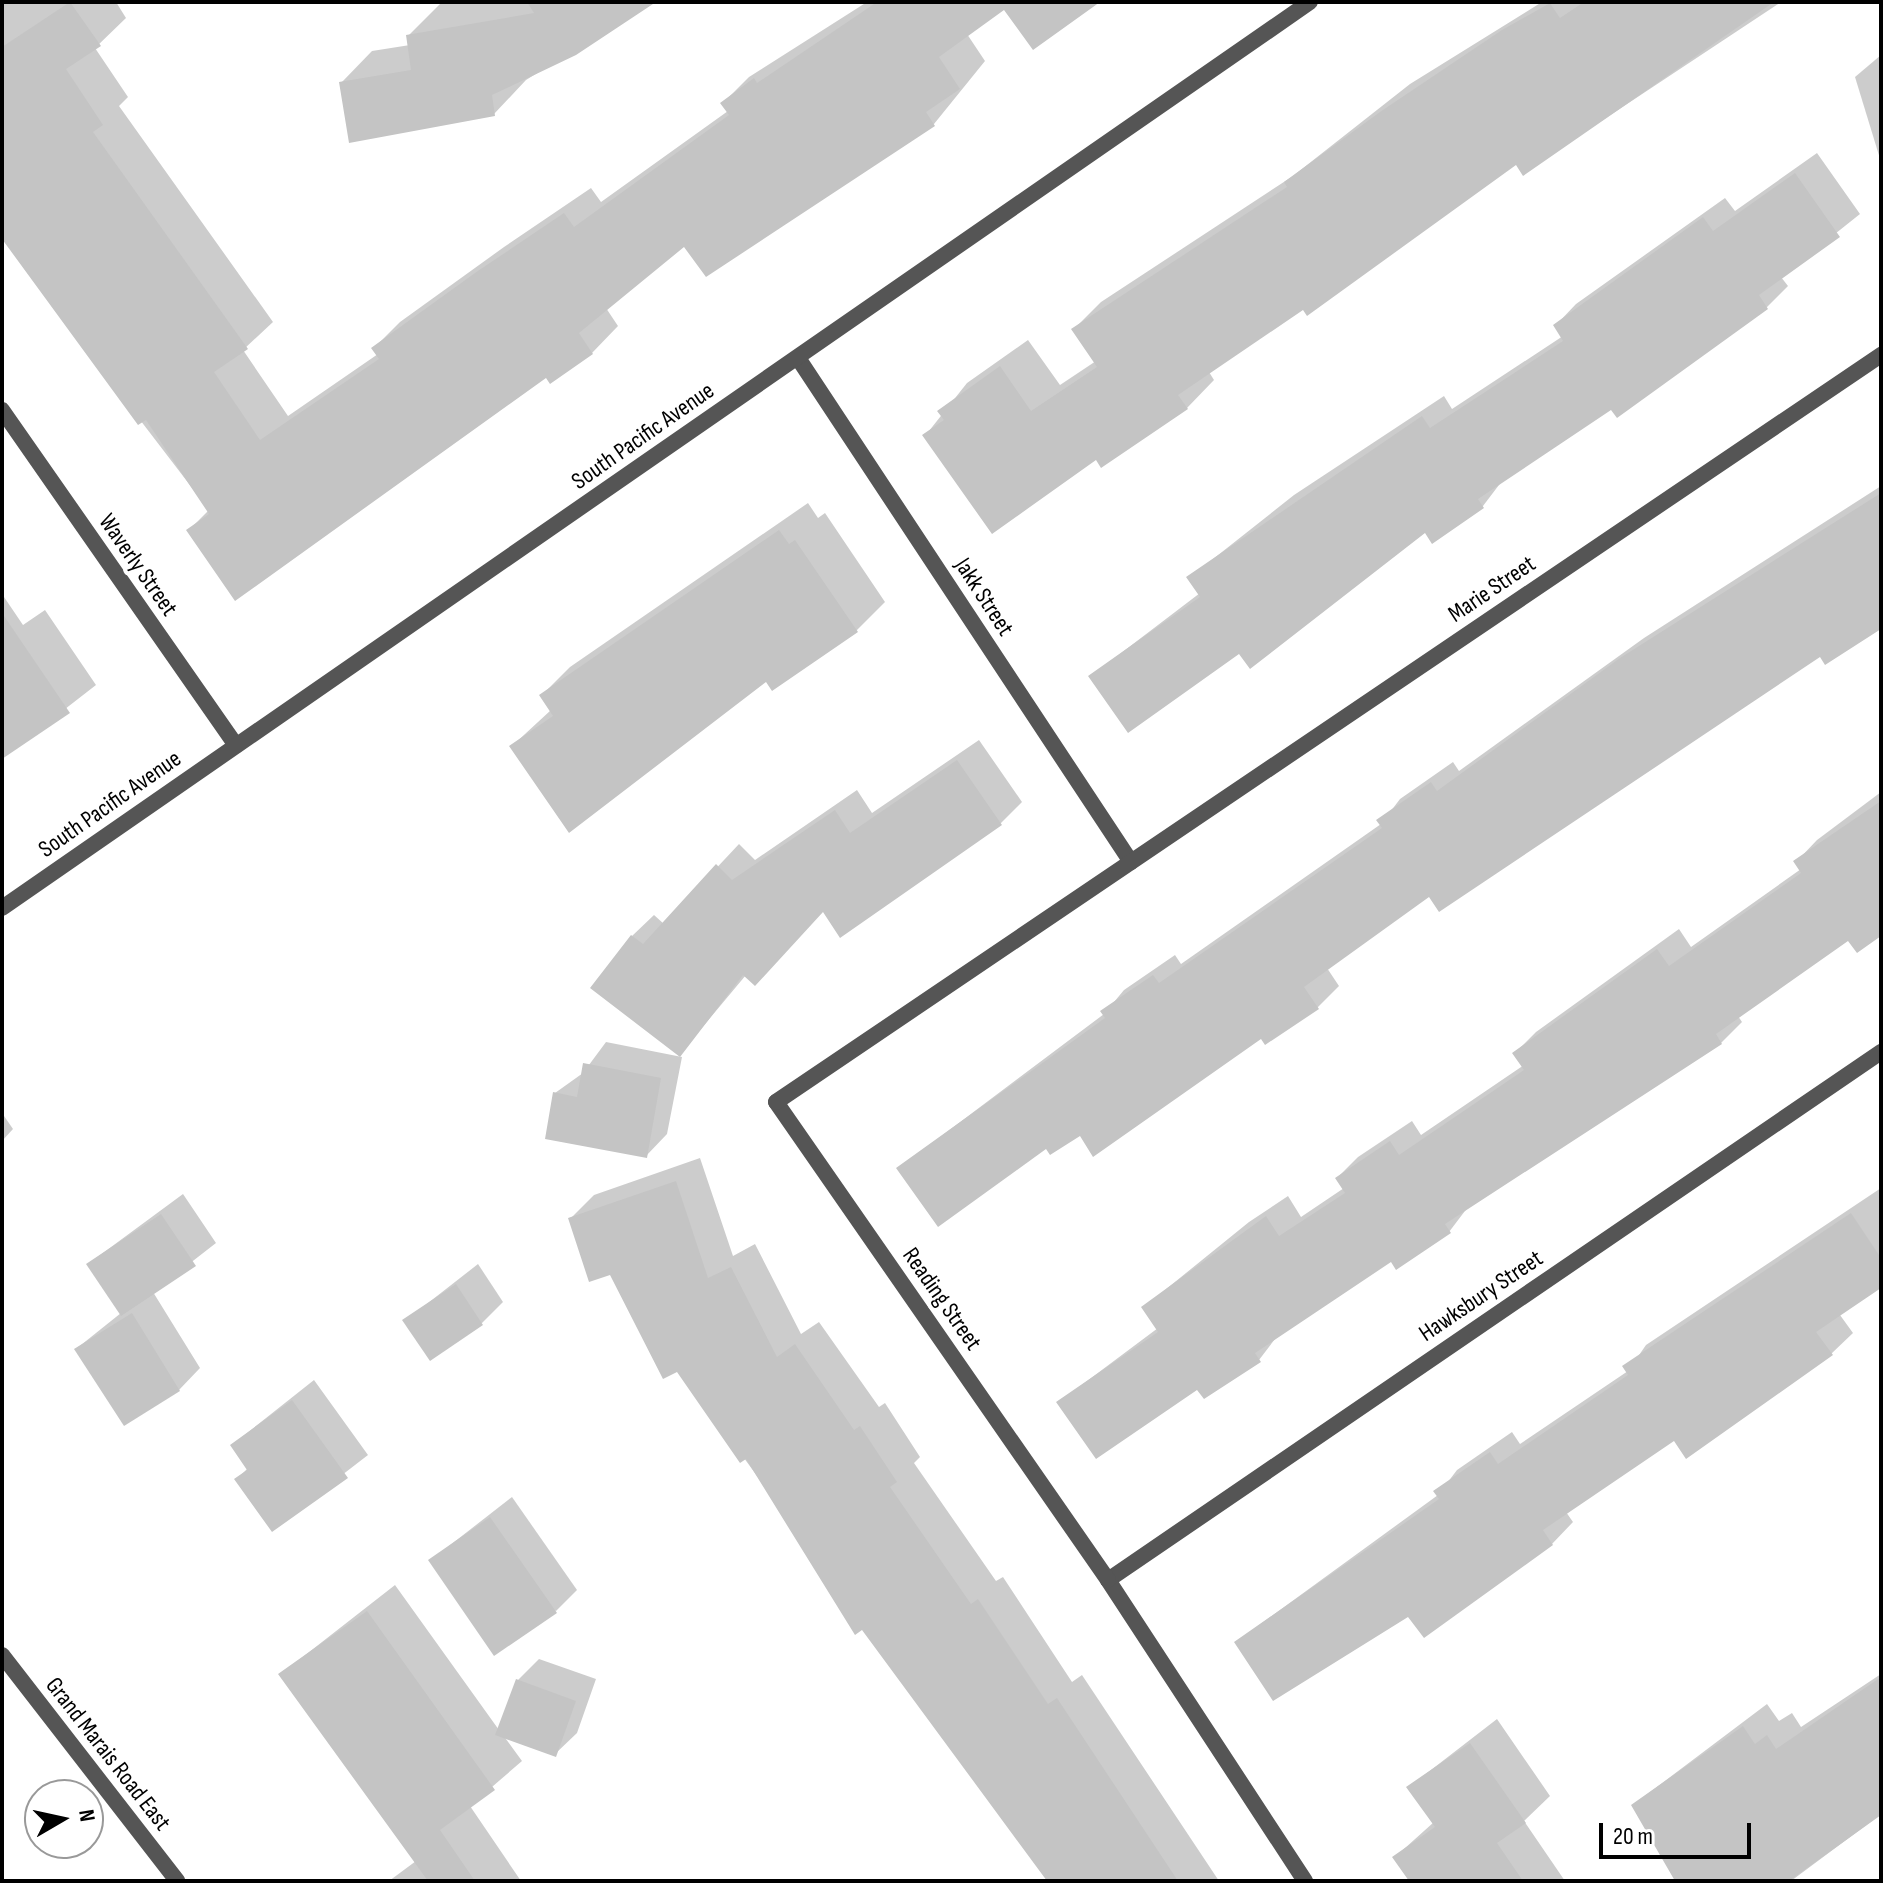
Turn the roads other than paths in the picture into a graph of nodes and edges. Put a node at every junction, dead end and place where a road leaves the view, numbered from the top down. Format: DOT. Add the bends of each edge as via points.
graph roads {
  1 [pos="1310,2"];
  2 [pos="1881,355"];
  3 [pos="798,358"];
  4 [pos="2,410"];
  5 [pos="236,746"];
  6 [pos="1131,862"];
  7 [pos="2,908"];
  8 [pos="1881,1052"];
  9 [pos="1108,1580"];
  10 [pos="2,1655"];
  11 [pos="177,1881"];
  12 [pos="1305,1881"];
  1 -- 3 [label="street, South Pacific Avenue"];
  2 -- 6 [label="street, Marie Street"];
  3 -- 5 [label="street, South Pacific Avenue"];
  3 -- 6 [label="street, Jakk Street"];
  4 -- 5 [label="street, Waverly Street"];
  5 -- 7 [label="street, South Pacific Avenue"];
  6 -- 9 [label="street, Reading Street" via="776,1102"];
  8 -- 9 [label="street, Hawksbury Street"];
  9 -- 12 [label="street, Reading Street"];
  10 -- 11 [label="street, Grand Marais Road East"];
}
